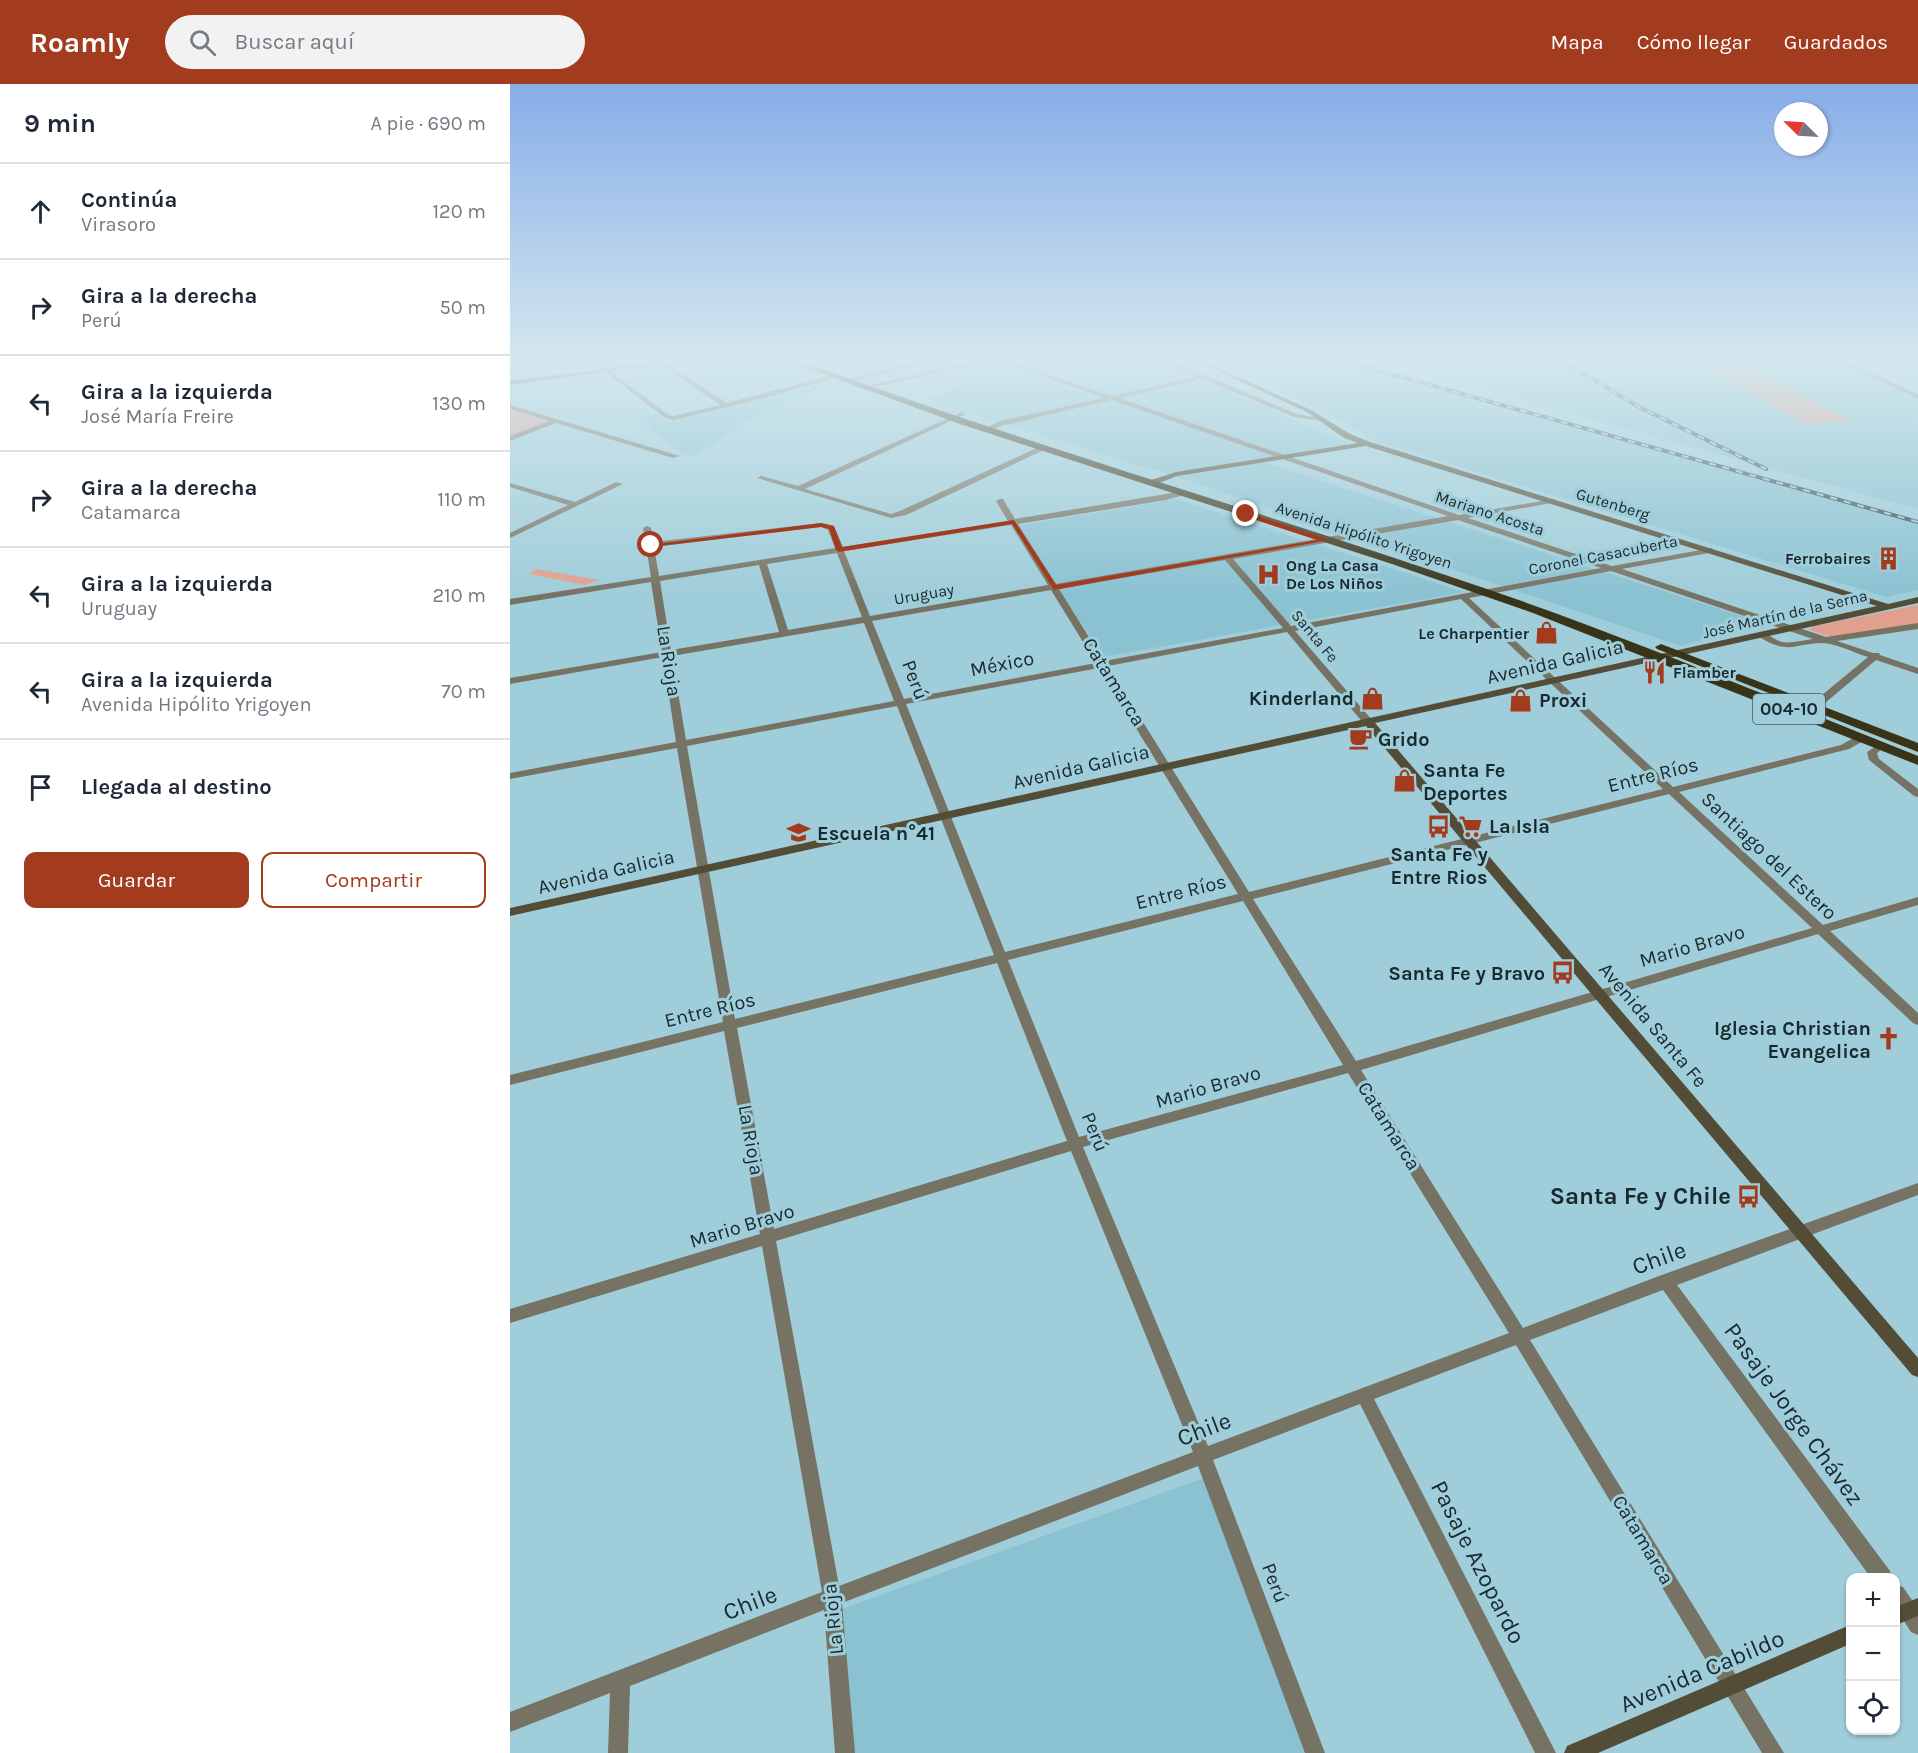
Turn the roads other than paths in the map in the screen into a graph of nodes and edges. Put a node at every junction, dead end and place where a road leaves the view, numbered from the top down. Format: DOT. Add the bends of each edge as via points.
graph roads {
  1 [pos="619,439"];
  2 [pos="907,439"];
  3 [pos="1020,439"];
  4 [pos="1026,439"];
  5 [pos="1226,439"];
  6 [pos="1354,439"];
  7 [pos="1367,444"];
  8 [pos="1044,448"];
  9 [pos="676,456"];
  10 [pos="1279,457"];
  11 [pos="761,478"];
  12 [pos="1156,481"];
  13 [pos="619,484"];
  14 [pos="510,485"];
  15 [pos="798,489"];
  16 [pos="1180,493"];
  17 [pos="1000,501"];
  18 [pos="1551,501"];
  19 [pos="576,505"];
  20 [pos="1458,518"];
  21 [pos="1014,522"];
  22 [pos="646,528"];
  23 [pos="510,536"];
  24 [pos="1344,538"];
  25 [pos="1325,540"];
  26 [pos="651,545"];
  27 [pos="839,550"];
  28 [pos="1709,550"];
  29 [pos="1228,558"];
  30 [pos="762,562"];
  31 [pos="1611,569"];
  32 [pos="655,578"];
  33 [pos="1054,588"];
  34 [pos="1502,589"];
  35 [pos="1483,592"];
  36 [pos="1463,597"];
  37 [pos="1918,600"];
  38 [pos="510,602"];
  39 [pos="1887,606"];
  40 [pos="868,619"];
  41 [pos="1918,626"];
  42 [pos="1288,628"];
  43 [pos="1792,628"];
  44 [pos="784,633"];
  45 [pos="1762,635"];
  46 [pos="1828,640"];
  47 [pos="669,654"];
  48 [pos="1680,654"];
  49 [pos="1876,656"];
  50 [pos="1659,657"];
  51 [pos="1102,663"];
  52 [pos="1918,671"];
  53 [pos="1552,680"];
  54 [pos="510,681"];
  55 [pos="899,702"];
  56 [pos="1814,707"];
  57 [pos="1356,708"];
  58 [pos="1368,722"];
  59 [pos="1861,738"];
  60 [pos="683,743"];
  61 [pos="1881,746"];
  62 [pos="1917,746"];
  63 [pos="1918,761"];
  64 [pos="1167,766"];
  65 [pos="510,776"];
  66 [pos="1672,790"];
  67 [pos="1918,794"];
  68 [pos="946,816"];
  69 [pos="1469,842"];
  70 [pos="702,868"];
  71 [pos="1245,896"];
  72 [pos="1918,900"];
  73 [pos="510,912"];
  74 [pos="1820,929"];
  75 [pos="1002,958"];
  76 [pos="1599,994"];
  77 [pos="1918,1020"];
  78 [pos="731,1025"];
  79 [pos="1353,1067"];
  80 [pos="510,1080"];
  81 [pos="1075,1144"];
  82 [pos="1918,1189"];
  83 [pos="1800,1232"];
  84 [pos="768,1238"];
  85 [pos="1665,1281"];
  86 [pos="510,1316"];
  87 [pos="1519,1336"];
  88 [pos="1918,1370"];
  89 [pos="1364,1395"];
  90 [pos="1203,1455"];
  91 [pos="1879,1573"];
  92 [pos="832,1597"];
  93 [pos="1900,1600"];
  94 [pos="1910,1615"];
  95 [pos="1846,1637"];
  96 [pos="620,1679"];
  97 [pos="1731,1685"];
  98 [pos="510,1722"];
  99 [pos="618,1753"];
  100 [pos="845,1753"];
  101 [pos="1315,1753"];
  102 [pos="1546,1753"];
  103 [pos="1574,1753"];
  104 [pos="1774,1753"];
  1 -- 9 [label="street"];
  2 -- 15 [label="street"];
  3 -- 8 [label="main road, Avenida Hipólito Yrigoyen / 004-10"];
  4 -- 12 [label="main road, Avenida Hipólito Yrigoyen / 004-10"];
  5 -- 10 [label="street, Mariano Acosta"];
  6 -- 7 [label="street, Gutenberg"];
  7 -- 10 [label="street"];
  7 -- 18 [label="street, Gutenberg"];
  8 -- 12 [label="main road, Avenida Hipólito Yrigoyen / 004-10"];
  8 -- 15 [label="street" via="891,516"];
  10 -- 12 [label="street" via="1168,475"];
  10 -- 20 [label="street, Mariano Acosta"];
  11 -- 15 [label="street"];
  12 -- 16 [label="main road, Avenida Hipólito Yrigoyen / 004-10"];
  12 -- 24 [label="main road, Avenida Hipólito Yrigoyen / 004-10"];
  13 -- 19 [label="street"];
  14 -- 19 [label="street"];
  16 -- 21 [label="street"];
  16 -- 25 [label="main road, Avenida Hipólito Yrigoyen / 004-10"];
  17 -- 21 [label="street, Catamarca"];
  18 -- 20 [label="street, Uruguay"];
  18 -- 28 [label="street, Gutenberg"];
  19 -- 23 [label="street"];
  20 -- 24 [label="street, Uruguay"];
  20 -- 31 [label="street, Mariano Acosta"];
  21 -- 27 [label="street"];
  21 -- 33 [label="street, Catamarca"];
  22 -- 26 [label="street, La Rioja"];
  24 -- 25 [label="street, Uruguay"];
  24 -- 34 [label="main road, Avenida Hipólito Yrigoyen / 004-10"];
  25 -- 29 [label="street, Uruguay"];
  25 -- 35 [label="main road, Avenida Hipólito Yrigoyen / 004-10"];
  26 -- 27 [label="street, Perú" via="821,525 831,528"];
  26 -- 32 [label="street, La Rioja"];
  27 -- 30 [label="street"];
  27 -- 40 [label="street, Perú"];
  28 -- 31 [label="street, Coronel Casacuberta"];
  28 -- 39 [label="street, Gutenberg"];
  29 -- 33 [label="street, Uruguay"];
  29 -- 42 [label="street, Santa Fe"];
  30 -- 32 [label="street"];
  30 -- 44 [label="street"];
  31 -- 34 [label="street, Coronel Casacuberta"];
  31 -- 43 [label="street, Mariano Acosta"];
  32 -- 38 [label="street"];
  32 -- 47 [label="street, La Rioja"];
  33 -- 40 [label="street, Uruguay"];
  33 -- 51 [label="street, Catamarca"];
  34 -- 35 [label="street, México"];
  34 -- 48 [label="main road, Avenida Hipólito Yrigoyen / 004-10"];
  35 -- 36 [label="street, México"];
  35 -- 50 [label="main road, Avenida Hipólito Yrigoyen / 004-10"];
  36 -- 42 [label="street, México"];
  36 -- 53 [label="street, Santiago del Estero"];
  37 -- 39 [label="street, José Martín de la Serna"];
  39 -- 43 [label="street, José Martín de la Serna"];
  40 -- 44 [label="street, Uruguay"];
  40 -- 55 [label="street, Perú"];
  41 -- 46 [label="street, José Martín de la Serna"];
  42 -- 51 [label="street, México"];
  42 -- 57 [label="street, Santa Fe"];
  43 -- 45 [label="street, José Martín de la Serna"];
  43 -- 46 [label="street, Mariano Acosta"];
  44 -- 47 [label="street, Uruguay"];
  45 -- 46 [label="street, José Martín de la Serna" via="1784,645"];
  45 -- 48 [label="street, José Martín de la Serna"];
  46 -- 49 [label="street, Mariano Acosta"];
  47 -- 54 [label="street, Uruguay"];
  47 -- 60 [label="street, La Rioja"];
  48 -- 50 [label="street, José Martín de la Serna"];
  48 -- 56 [label="main road, Avenida Hipólito Yrigoyen / 004-10"];
  49 -- 52 [label="street, Mariano Acosta"];
  49 -- 56 [label="street"];
  50 -- 53 [label="street, Avenida Galicia"];
  50 -- 59 [label="main road, Avenida Hipólito Yrigoyen / 004-10"];
  51 -- 55 [label="street, México"];
  51 -- 64 [label="street, Catamarca"];
  53 -- 58 [label="street, Avenida Galicia"];
  53 -- 66 [label="street, Santiago del Estero"];
  55 -- 60 [label="street, México"];
  55 -- 68 [label="street, Perú"];
  56 -- 62 [label="main road, Avenida Hipólito Yrigoyen / 004-10"];
  57 -- 58 [label="street, Avenida Santa Fe"];
  58 -- 64 [label="street, Avenida Galicia"];
  58 -- 69 [label="street, Avenida Santa Fe"];
  59 -- 61 [label="main road, Avenida Hipólito Yrigoyen / 004-10"];
  59 -- 66 [label="street, Entre Ríos" via="1845,747"];
  60 -- 65 [label="street, México"];
  60 -- 70 [label="street, La Rioja"];
  61 -- 63 [label="main road, Avenida Hipólito Yrigoyen / 004-10"];
  61 -- 67 [label="street" via="1872,752 1874,760"];
  64 -- 68 [label="street, Avenida Galicia"];
  64 -- 71 [label="street, Catamarca"];
  66 -- 69 [label="street, Entre Ríos"];
  66 -- 74 [label="street, Santiago del Estero"];
  68 -- 70 [label="street, Avenida Galicia"];
  68 -- 75 [label="street, Perú"];
  69 -- 71 [label="street, Entre Ríos"];
  69 -- 76 [label="street, Avenida Santa Fe"];
  70 -- 73 [label="street, Avenida Galicia"];
  70 -- 78 [label="street, La Rioja"];
  71 -- 75 [label="street, Entre Ríos"];
  71 -- 79 [label="street, Catamarca"];
  72 -- 74 [label="street, Mario Bravo"];
  74 -- 76 [label="street, Mario Bravo"];
  74 -- 77 [label="street, Santiago del Estero"];
  75 -- 78 [label="street, Entre Ríos"];
  75 -- 81 [label="street, Perú"];
  76 -- 79 [label="street, Mario Bravo"];
  76 -- 83 [label="street, Avenida Santa Fe"];
  78 -- 80 [label="street, Entre Ríos"];
  78 -- 84 [label="street, La Rioja"];
  79 -- 81 [label="street, Mario Bravo"];
  79 -- 87 [label="street, Catamarca"];
  81 -- 84 [label="street, Mario Bravo"];
  81 -- 90 [label="street, Perú"];
  82 -- 83 [label="street, Chile"];
  83 -- 85 [label="street, Chile"];
  83 -- 88 [label="street, Avenida Santa Fe"];
  84 -- 86 [label="street, Mario Bravo"];
  84 -- 92 [label="street, La Rioja"];
  85 -- 87 [label="street, Chile"];
  85 -- 91 [label="street, Pasaje Jorge Chávez"];
  87 -- 89 [label="street, Chile"];
  87 -- 97 [label="street, Catamarca"];
  89 -- 90 [label="street, Chile"];
  89 -- 102 [label="street, Pasaje Azopardo"];
  90 -- 92 [label="street, Chile"];
  90 -- 101 [label="street, Perú"];
  92 -- 96 [label="street, Chile"];
  92 -- 100 [label="street, La Rioja"];
  93 -- 94 [label="street"];
  95 -- 97 [label="street, Avenida Cabildo"];
  96 -- 98 [label="street, Chile"];
  96 -- 99 [label="street"];
  97 -- 103 [label="street, Avenida Cabildo"];
  97 -- 104 [label="street, Catamarca"];
}
